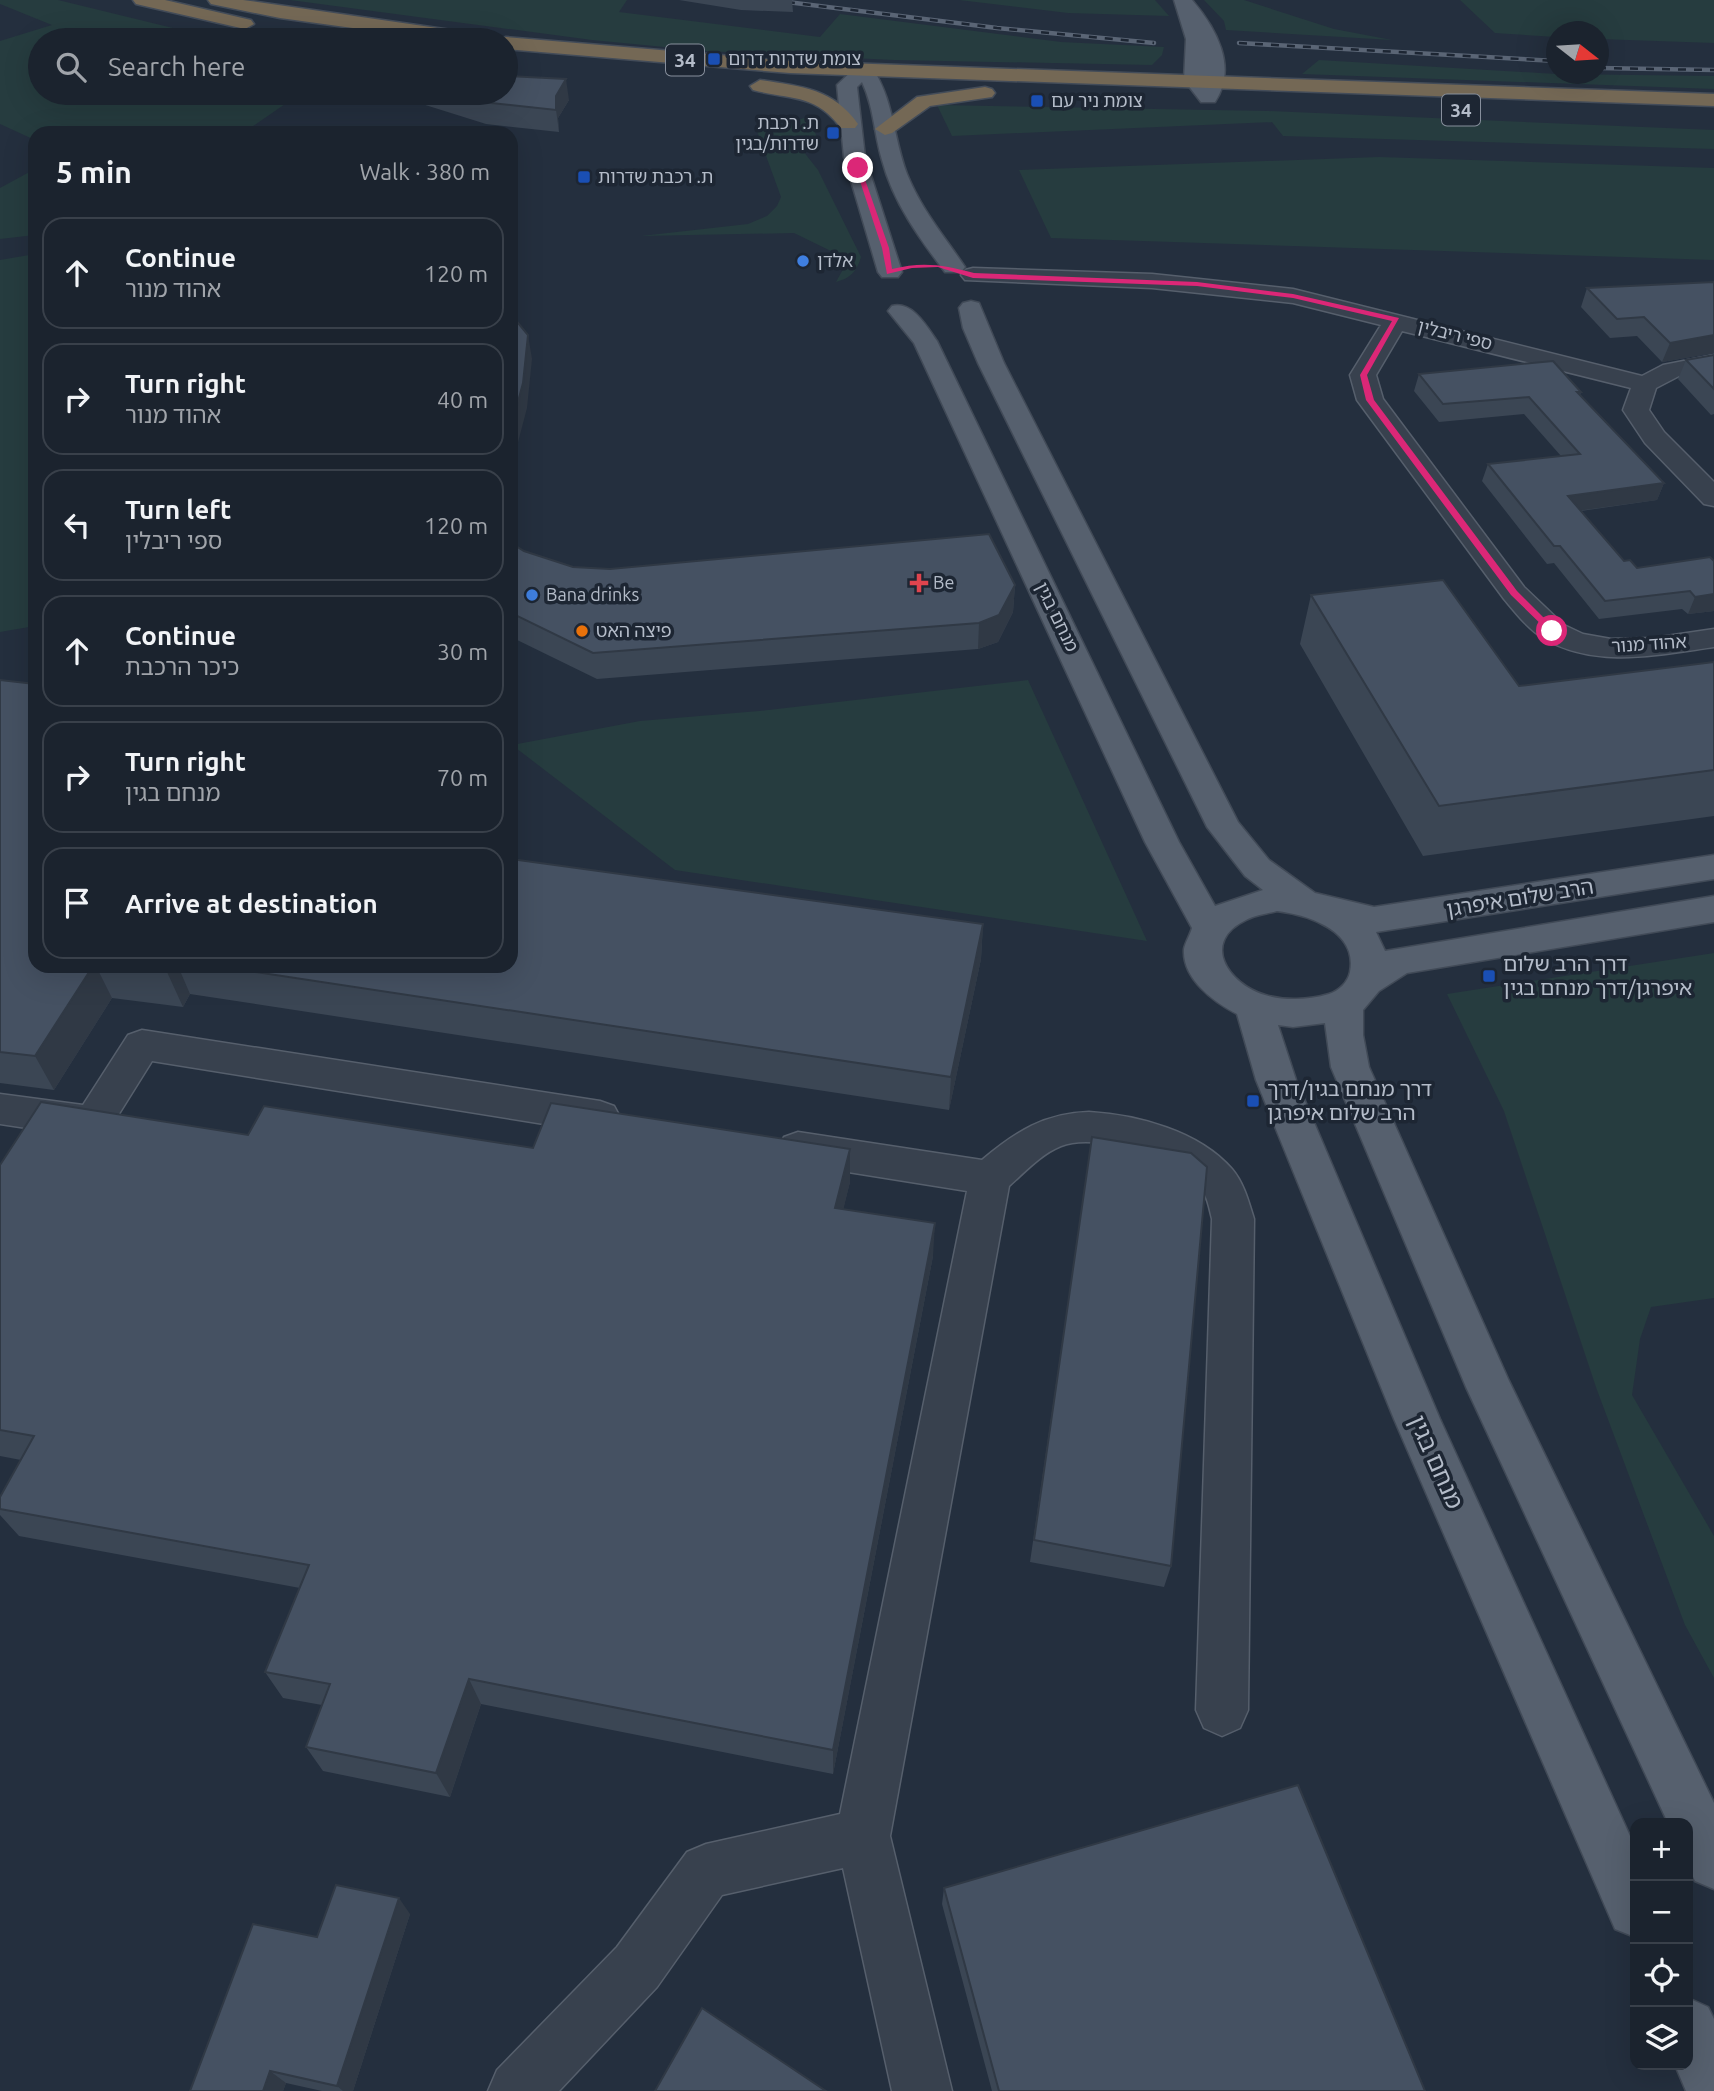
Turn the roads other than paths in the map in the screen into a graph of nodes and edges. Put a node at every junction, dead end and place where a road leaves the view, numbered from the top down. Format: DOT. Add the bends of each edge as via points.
graph roads {
  1 [pos="142,0"];
  2 [pos="217,0"];
  3 [pos="275,28"];
  4 [pos="387,28"];
  5 [pos="518,44"];
  6 [pos="518,63"];
  7 [pos="1201,66"];
  8 [pos="864,70"];
  9 [pos="726,82"];
  10 [pos="847,85"];
  11 [pos="1321,85"];
  12 [pos="877,86"];
  13 [pos="1213,90"];
  14 [pos="1004,91"];
  15 [pos="1714,100"];
  16 [pos="1631,117"];
  17 [pos="848,124"];
  18 [pos="885,130"];
  19 [pos="908,268"];
  20 [pos="963,271"];
  21 [pos="1096,279"];
  22 [pos="885,301"];
  23 [pos="957,310"];
  24 [pos="1396,320"];
  25 [pos="1714,363"];
  26 [pos="1645,384"];
  27 [pos="1714,498"];
  28 [pos="1714,638"];
  29 [pos="1714,867"];
  30 [pos="1314,905"];
  31 [pos="1714,909"];
  32 [pos="1209,927"];
  33 [pos="1356,993"];
  34 [pos="1254,1008"];
  35 [pos="0,1109"];
  36 [pos="634,1122"];
  37 [pos="757,1142"];
  38 [pos="990,1178"];
  39 [pos="1222,1710"];
  40 [pos="863,1836"];
  41 [pos="1714,1862"];
  42 [pos="1630,1898"];
  43 [pos="1693,2038"];
  44 [pos="1714,2086"];
  45 [pos="519,2091"];
  46 [pos="922,2091"];
  1 -- 3 [label="highway"];
  2 -- 4 [label="highway"];
  5 -- 8 [label="highway, 34"];
  6 -- 9 [label="highway, 34"];
  7 -- 8 [label="highway, 34" via="1161,79"];
  7 -- 11 [label="highway"];
  7 -- 13 [label="main road"];
  7 -- 13 [label="main road"];
  8 -- 10 [label="main road"];
  8 -- 12 [label="main road"];
  9 -- 10 [label="highway, 34"];
  9 -- 17 [label="highway" via="823,98"];
  10 -- 12 [label="highway, 34"];
  10 -- 17 [label="main road"];
  11 -- 13 [label="highway, 34"];
  11 -- 15 [label="highway, 34"];
  12 -- 14 [label="highway, 34"];
  12 -- 18 [label="main road"];
  13 -- 14 [label="highway, 34"];
  13 -- 16 [label="highway, 34"];
  14 -- 18 [label="highway" via="924,101"];
  17 -- 19 [label="main road" via="886,248"];
  18 -- 20 [label="main road" via="894,165 920,222"];
  19 -- 20 [label="main road"];
  19 -- 22 [label="main road" via="878,279"];
  20 -- 21 [label="street, ספי ריבלין"];
  20 -- 23 [label="main road" via="984,287"];
  21 -- 23 [label="street, ספי ריבלין" via="1028,289"];
  21 -- 24 [label="street, ספי ריבלין" via="1248,289"];
  22 -- 23 [label="main road"];
  22 -- 32 [label="main road, מנחם בגין" via="925,341 1163,842"];
  23 -- 30 [label="main road" via="975,328 1224,827 1257,868"];
  24 -- 26 [label="street, ספי ריבלין"];
  24 -- 28 [label="street, אהוד מנור" via="1363,375 1370,400 1535,615 1552,631 1579,644 1619,650"];
  25 -- 26 [label="street" via="1672,370"];
  26 -- 27 [label="street" via="1636,410 1654,438"];
  29 -- 30 [label="main road, הרב שלום איפרגן" via="1374,920"];
  30 -- 32 [label="main road" via="1277,899 1254,901"];
  30 -- 33 [label="main road" via="1345,920 1369,950 1371,966"];
  31 -- 33 [label="main road, הרב שלום איפרגן" via="1397,961"];
  32 -- 34 [label="main road" via="1202,956 1207,972 1234,1000"];
  33 -- 34 [label="main road" via="1320,1012 1292,1014"];
  33 -- 41 [label="main road" via="1344,1035 1350,1068 1489,1387"];
  34 -- 42 [label="main road, מנחם בגין" via="1276,1080 1417,1419"];
  35 -- 36 [label="street" via="93,1122 142,1045"];
  37 -- 38 [label="street"];
  38 -- 39 [label="street" via="1028,1144 1068,1128 1123,1132 1172,1147 1219,1181 1233,1219"];
  38 -- 40 [label="street"];
  40 -- 45 [label="street" via="706,1871 637,1967"];
  40 -- 46 [label="street"];
  43 -- 44 [label="main road"];
}
